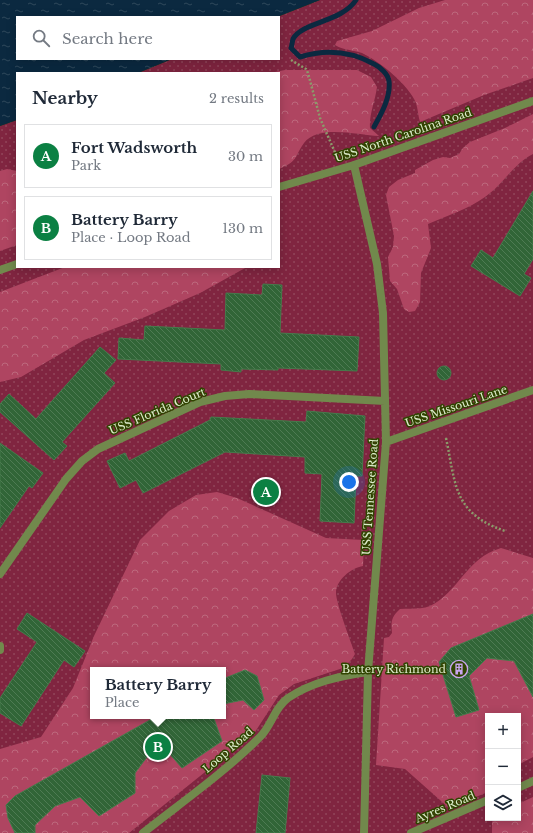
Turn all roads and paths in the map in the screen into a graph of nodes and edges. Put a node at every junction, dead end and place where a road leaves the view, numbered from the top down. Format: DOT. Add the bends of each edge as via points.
graph roads {
  1 [pos="292,60"];
  2 [pos="533,101"];
  3 [pos="354,165"];
  4 [pos="342,169"];
  5 [pos="280,187"];
  6 [pos="16,264"];
  7 [pos="0,270"];
  8 [pos="533,390"];
  9 [pos="385,401"];
  10 [pos="446,438"];
  11 [pos="386,442"];
  12 [pos="505,531"];
  13 [pos="0,574"];
  14 [pos="0,646"];
  15 [pos="0,650"];
  16 [pos="368,672"];
  17 [pos="533,781"];
  18 [pos="521,787"];
  19 [pos="485,801"];
  20 [pos="143,833"];
  21 [pos="364,833"];
  22 [pos="411,833"];
  1 -- 4 [label="path" via="308,73 320,118"];
  2 -- 3 [label="street, USS North Carolina Road"];
  3 -- 4 [label="street, USS North Carolina Road"];
  3 -- 9 [label="street, USS Tennessee Road" via="377,264 383,313"];
  4 -- 5 [label="street, USS North Carolina Road"];
  6 -- 7 [label="street"];
  8 -- 11 [label="street, USS Missouri Lane"];
  9 -- 11 [label="street, USS Tennessee Road"];
  9 -- 13 [label="street, USS Florida Court" via="249,394 212,398 192,405 86,456 66,479"];
  10 -- 12 [label="path" via="458,494 463,503 489,526"];
  11 -- 16 [label="street, USS Tennessee Road"];
  14 -- 15 [label="street"];
  16 -- 20 [label="street, Loop Road" via="332,678 288,698 260,736"];
  16 -- 21 [label="street, USS Tennessee Road"];
  17 -- 18 [label="street"];
  19 -- 22 [label="street, Ayres Road"];
}
